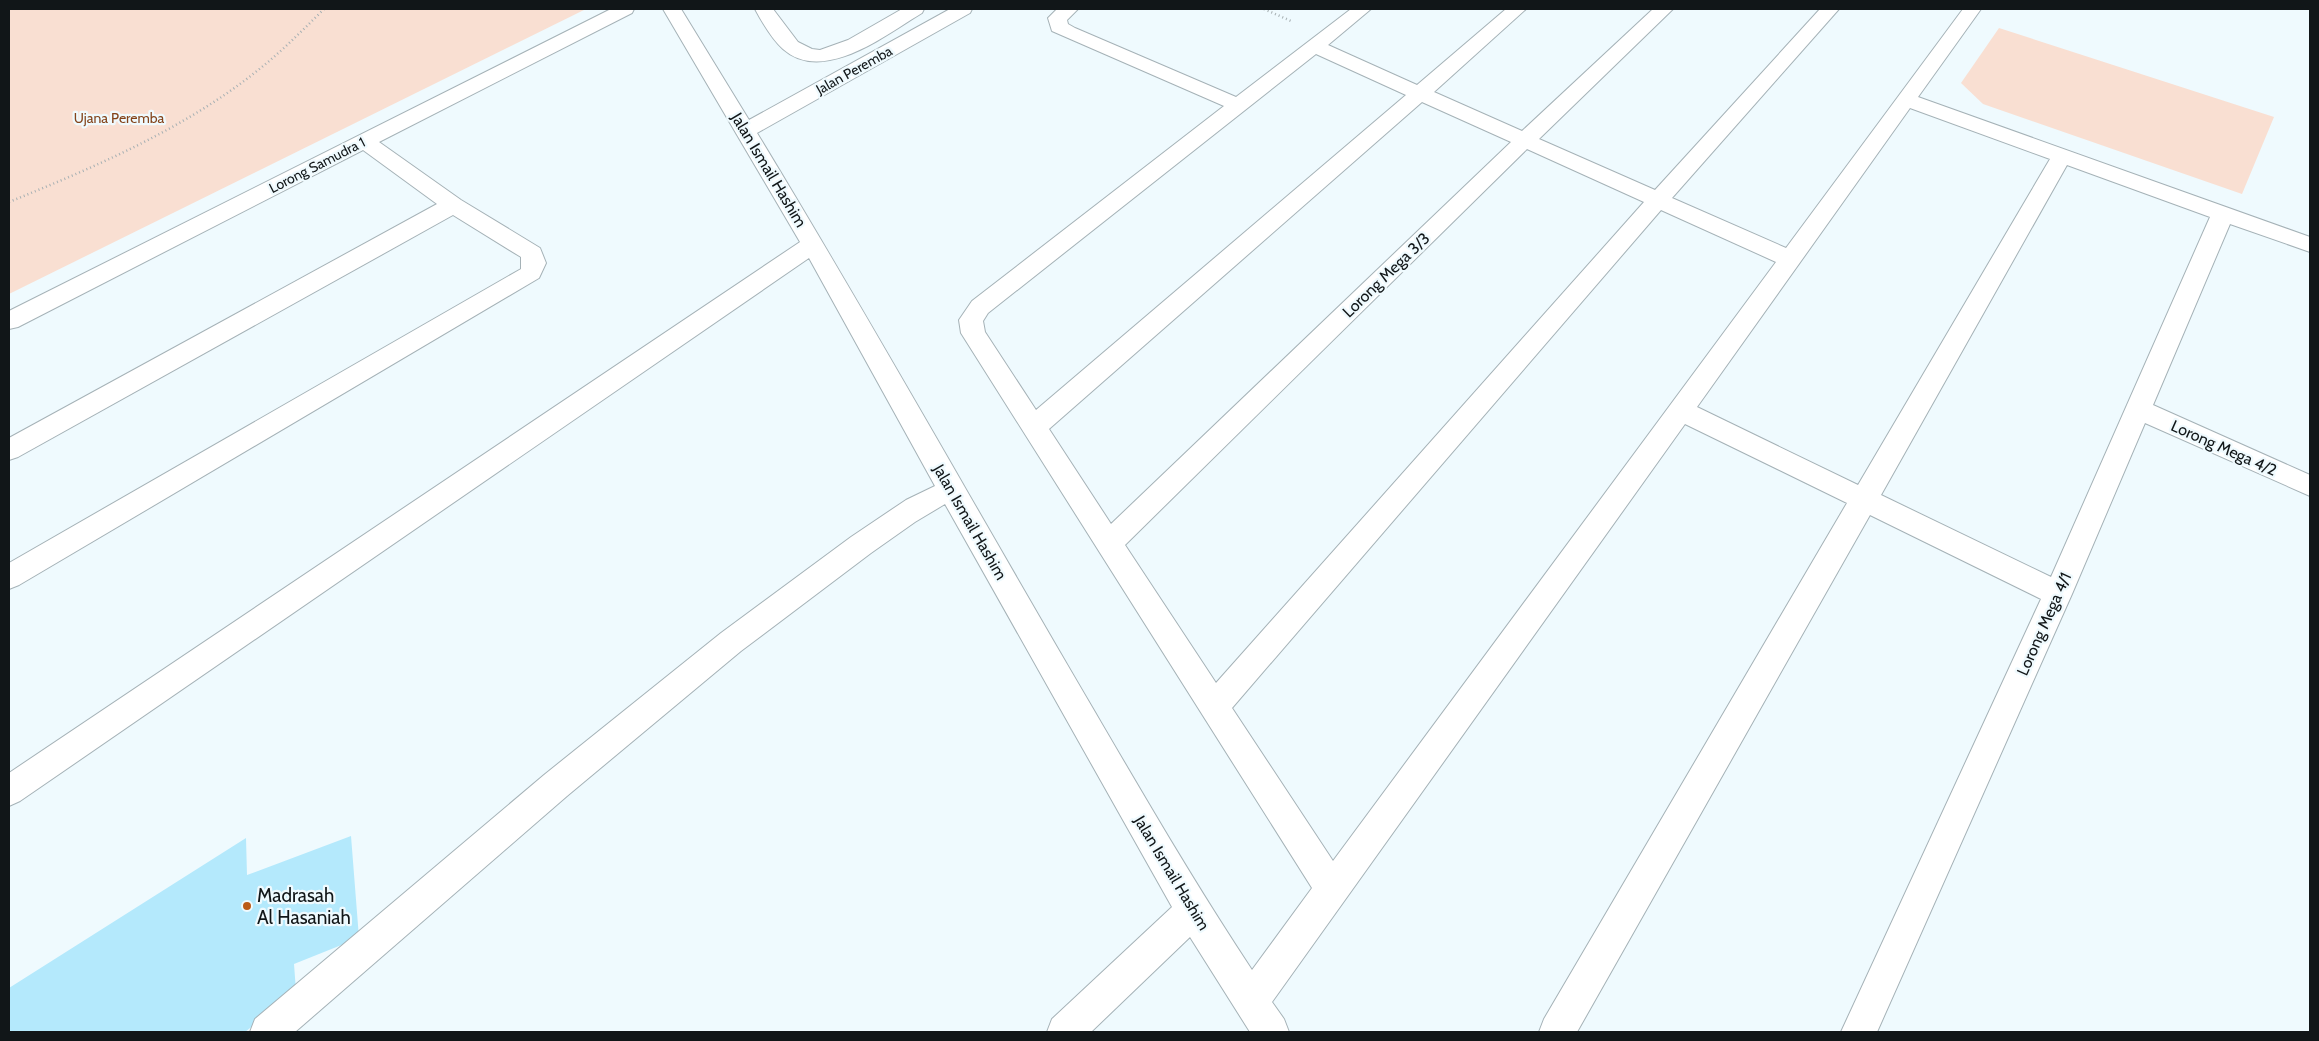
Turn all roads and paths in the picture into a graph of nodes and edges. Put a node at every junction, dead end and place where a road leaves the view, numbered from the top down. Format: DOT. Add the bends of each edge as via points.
graph roads {
  1 [pos="324,9"];
  2 [pos="625,9"];
  3 [pos="672,9"];
  4 [pos="764,9"];
  5 [pos="915,9"];
  6 [pos="963,9"];
  7 [pos="1362,9"];
  8 [pos="1517,9"];
  9 [pos="1664,9"];
  10 [pos="1830,9"];
  11 [pos="1972,9"];
  12 [pos="1063,13"];
  13 [pos="1314,46"];
  14 [pos="1418,92"];
  15 [pos="1906,100"];
  16 [pos="1238,105"];
  17 [pos="745,131"];
  18 [pos="1525,140"];
  19 [pos="364,141"];
  20 [pos="2062,156"];
  21 [pos="1658,200"];
  22 [pos="9,202"];
  23 [pos="453,205"];
  24 [pos="2223,214"];
  25 [pos="813,244"];
  26 [pos="2310,245"];
  27 [pos="1790,259"];
  28 [pos="9,321"];
  29 [pos="1680,410"];
  30 [pos="2139,410"];
  31 [pos="1035,426"];
  32 [pos="9,450"];
  33 [pos="2310,486"];
  34 [pos="951,490"];
  35 [pos="1864,500"];
  36 [pos="1110,543"];
  37 [pos="9,577"];
  38 [pos="2058,594"];
  39 [pos="1215,706"];
  40 [pos="9,791"];
  41 [pos="1332,889"];
  42 [pos="1193,911"];
  43 [pos="1251,1001"];
  44 [pos="268,1032"];
  45 [pos="1065,1032"];
  46 [pos="1271,1032"];
  47 [pos="1558,1032"];
  48 [pos="1859,1032"];
  1 -- 22 [label="path" via="302,34 243,82 165,130 69,178"];
  2 -- 19 [label="street, Lorong Samudra 1"];
  3 -- 17 [label="street, Jalan Ismail Hashim"];
  4 -- 5 [label="street" via="790,45 802,53 818,56 847,47"];
  6 -- 17 [label="street, Jalan Peremba"];
  7 -- 13 [label="street"];
  8 -- 14 [label="street"];
  9 -- 18 [label="street, Lorong Mega 3/3"];
  10 -- 21 [label="street"];
  11 -- 15 [label="street"];
  12 -- 16 [label="street" via="1059,27 1068,32"];
  13 -- 14 [label="street"];
  13 -- 16 [label="street"];
  14 -- 18 [label="street"];
  14 -- 31 [label="street"];
  15 -- 20 [label="street"];
  15 -- 27 [label="street"];
  16 -- 31 [label="street" via="980,307 971,320 973,333"];
  17 -- 25 [label="street, Jalan Ismail Hashim"];
  18 -- 21 [label="street"];
  18 -- 36 [label="street, Lorong Mega 3/3"];
  19 -- 23 [label="street"];
  19 -- 28 [label="street, Lorong Samudra 1"];
  20 -- 24 [label="street"];
  20 -- 35 [label="street"];
  21 -- 27 [label="street"];
  21 -- 39 [label="street"];
  23 -- 32 [label="street"];
  23 -- 37 [label="street" via="532,253 531,273"];
  24 -- 26 [label="street"];
  24 -- 30 [label="street, Lorong Mega 4/1"];
  25 -- 34 [label="street, Jalan Ismail Hashim"];
  25 -- 40 [label="street"];
  27 -- 29 [label="street"];
  29 -- 35 [label="street"];
  29 -- 41 [label="street"];
  30 -- 33 [label="street, Lorong Mega 4/2"];
  30 -- 38 [label="street, Lorong Mega 4/1"];
  31 -- 36 [label="street"];
  34 -- 42 [label="street, Jalan Ismail Hashim"];
  34 -- 44 [label="street" via="875,535 761,618 452,874"];
  35 -- 38 [label="street"];
  35 -- 47 [label="street"];
  36 -- 39 [label="street"];
  38 -- 48 [label="street, Lorong Mega 4/1"];
  39 -- 41 [label="street"];
  41 -- 43 [label="street"];
  42 -- 43 [label="street, Jalan Ismail Hashim"];
  42 -- 45 [label="street"];
  43 -- 46 [label="street, Jalan Ismail Hashim"];
}
